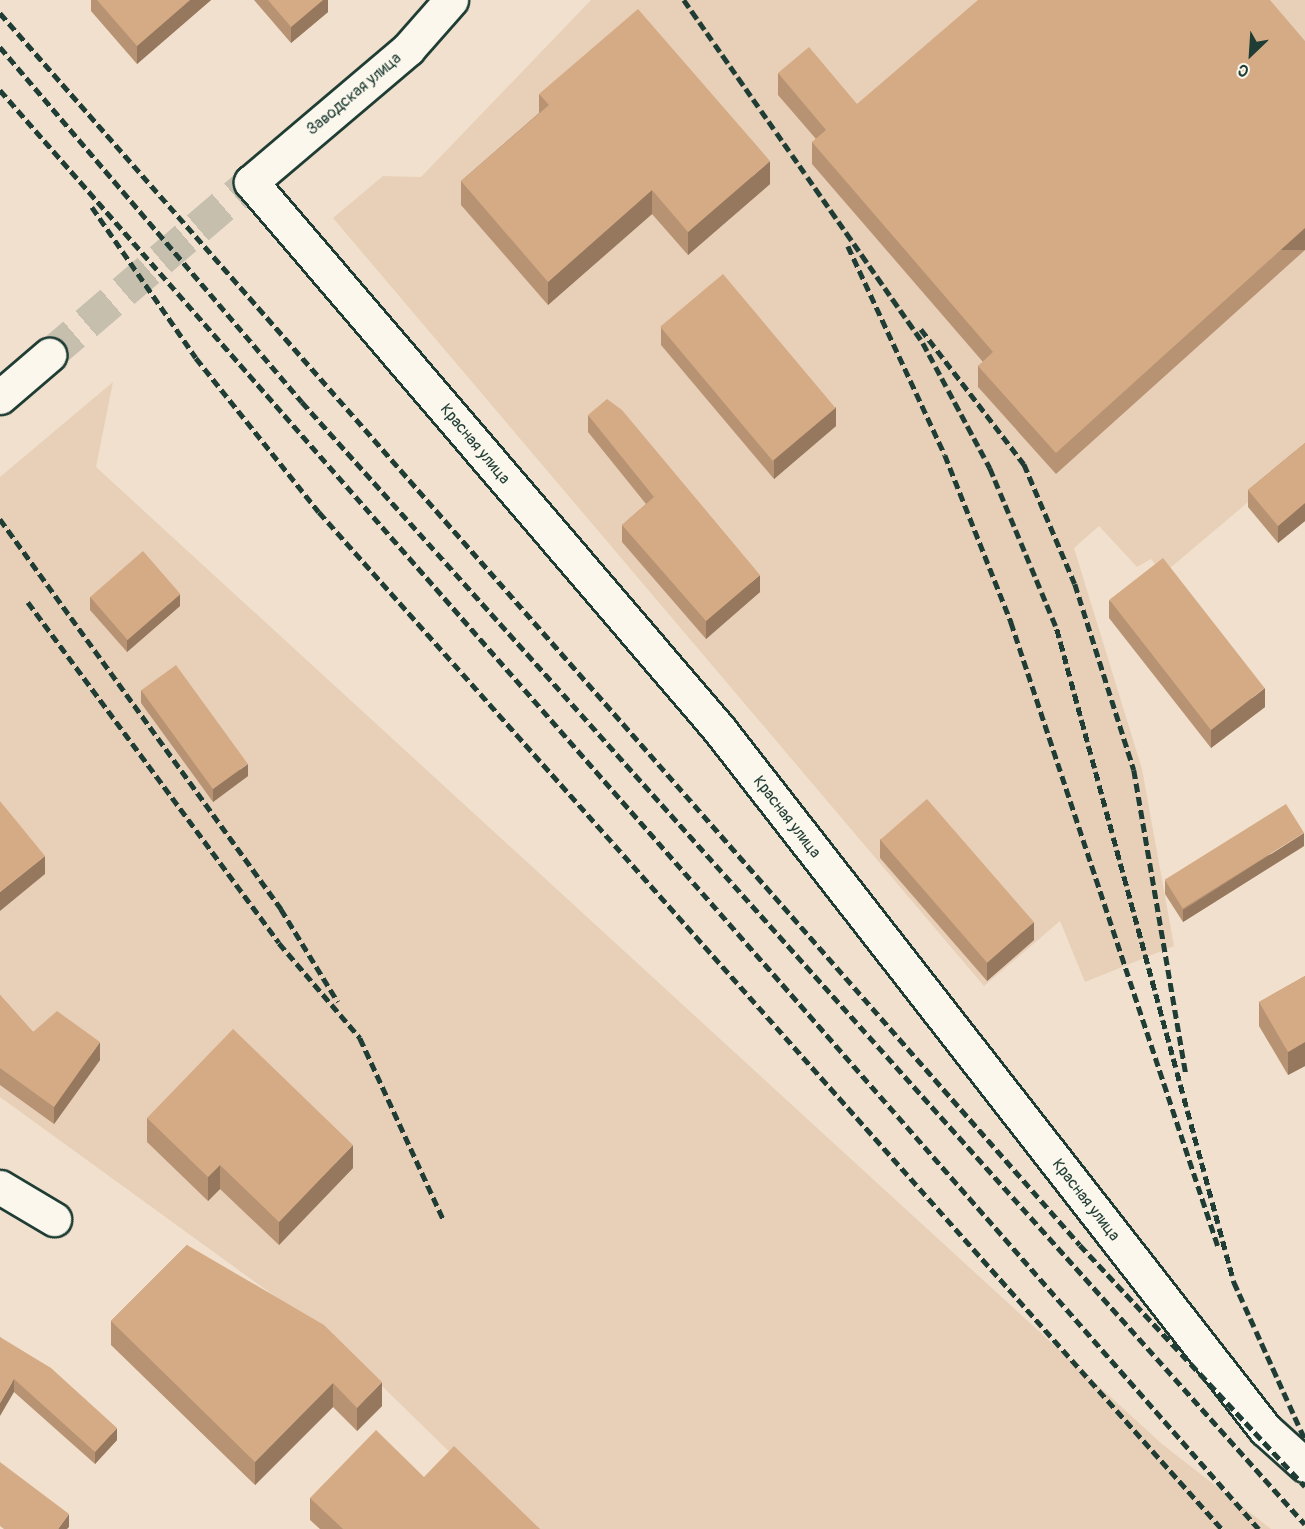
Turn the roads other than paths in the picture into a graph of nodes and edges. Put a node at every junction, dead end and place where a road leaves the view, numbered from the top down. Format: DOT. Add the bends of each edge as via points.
graph roads {
  1 [pos="451,0"];
  2 [pos="251,182"];
  3 [pos="50,355"];
  4 [pos="0,397"];
  5 [pos="0,1187"];
  6 [pos="54,1219"];
  7 [pos="1305,1465"];
  1 -- 2 [label="main road, Заводская улица" via="408,49"];
  2 -- 7 [label="main road, Красная улица" via="719,729 1265,1429"];
  3 -- 4 [label="main road"];
  5 -- 6 [label="main road"];
}
